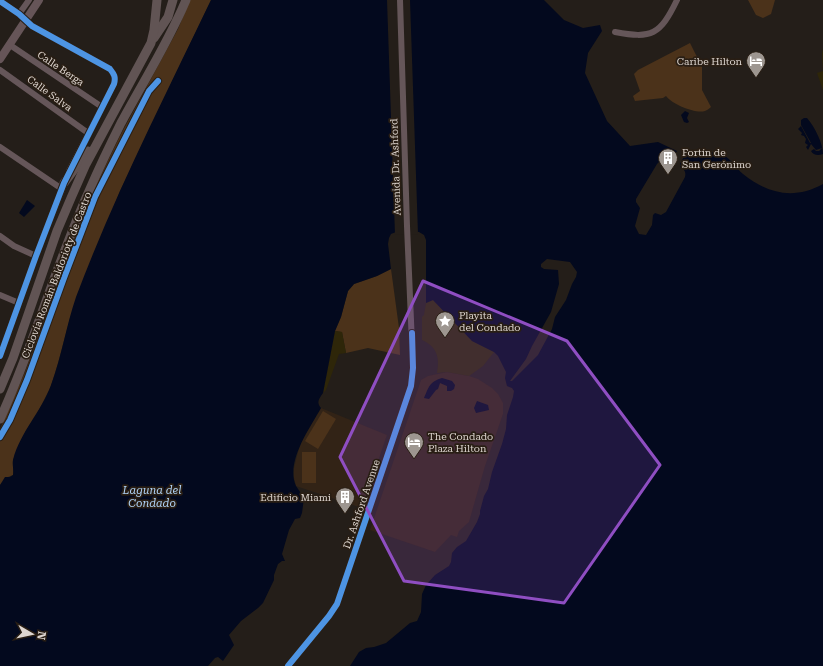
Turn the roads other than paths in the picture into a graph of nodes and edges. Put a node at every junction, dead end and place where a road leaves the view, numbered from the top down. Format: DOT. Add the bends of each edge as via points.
graph roads {
  1 [pos="29,0"];
  2 [pos="39,0"];
  3 [pos="157,0"];
  4 [pos="173,0"];
  5 [pos="186,0"];
  6 [pos="400,0"];
  7 [pos="677,0"];
  8 [pos="0,1"];
  9 [pos="19,14"];
  10 [pos="26,20"];
  11 [pos="615,32"];
  12 [pos="150,43"];
  13 [pos="10,45"];
  14 [pos="0,59"];
  15 [pos="0,70"];
  16 [pos="102,107"];
  17 [pos="102,133"];
  18 [pos="88,134"];
  19 [pos="0,147"];
  20 [pos="63,186"];
  21 [pos="0,236"];
  22 [pos="36,256"];
  23 [pos="0,295"];
  24 [pos="19,303"];
  25 [pos="412,333"];
  26 [pos="0,356"];
  27 [pos="0,389"];
  28 [pos="0,419"];
  29 [pos="288,666"];
  1 -- 9 [label="street"];
  2 -- 10 [label="main road"];
  3 -- 12 [label="highway"];
  4 -- 12 [label="highway" via="168,17"];
  5 -- 28 [label="highway" via="118,131 76,220 25,361"];
  6 -- 25 [label="street, Avenida Dr. Ashford"];
  7 -- 11 [label="street" via="662,26 652,33 642,36"];
  8 -- 9 [label="street"];
  9 -- 10 [label="street"];
  10 -- 13 [label="main road"];
  10 -- 16 [label="street" via="32,26 110,69 116,78"];
  12 -- 17 [label="highway"];
  13 -- 14 [label="main road"];
  13 -- 16 [label="street, Calle Berga"];
  15 -- 18 [label="street, Calle Salva"];
  16 -- 18 [label="street"];
  17 -- 20 [label="highway"];
  17 -- 27 [label="highway" via="68,205"];
  18 -- 20 [label="street"];
  19 -- 20 [label="street"];
  20 -- 22 [label="street"];
  21 -- 22 [label="street"];
  22 -- 24 [label="street"];
  23 -- 24 [label="street"];
  24 -- 26 [label="street"];
  25 -- 29 [label="street, Dr. Ashford Avenue" via="411,386 337,604"];
}
